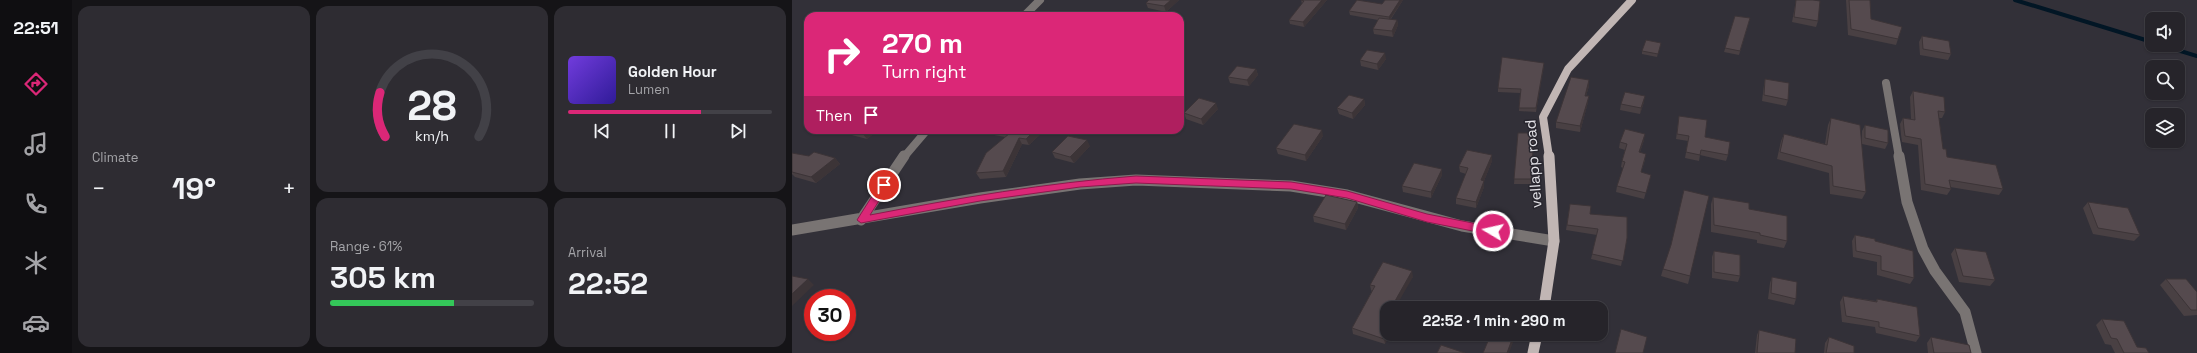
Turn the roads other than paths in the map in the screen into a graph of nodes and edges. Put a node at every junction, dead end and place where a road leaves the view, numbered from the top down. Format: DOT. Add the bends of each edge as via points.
graph roads {
  1 [pos="1040,0"];
  2 [pos="1632,0"];
  3 [pos="1028,12"];
  4 [pos="1886,83"];
  5 [pos="922,134"];
  6 [pos="861,220"];
  7 [pos="792,230"];
  8 [pos="1554,241"];
  9 [pos="1545,301"];
  10 [pos="1536,341"];
  11 [pos="1533,353"];
  12 [pos="1976,353"];
  1 -- 3 [label="street"];
  2 -- 8 [label="main road, vellapp road" via="1568,69 1543,117 1550,159"];
  4 -- 12 [label="street" via="1907,202 1923,249 1935,271 1965,312"];
  5 -- 6 [label="street"];
  6 -- 7 [label="street"];
  6 -- 8 [label="street" via="980,198 1080,184 1136,180 1291,186 1347,194 1462,226"];
  8 -- 9 [label="main road, vellapp road"];
  10 -- 11 [label="main road"];
}
